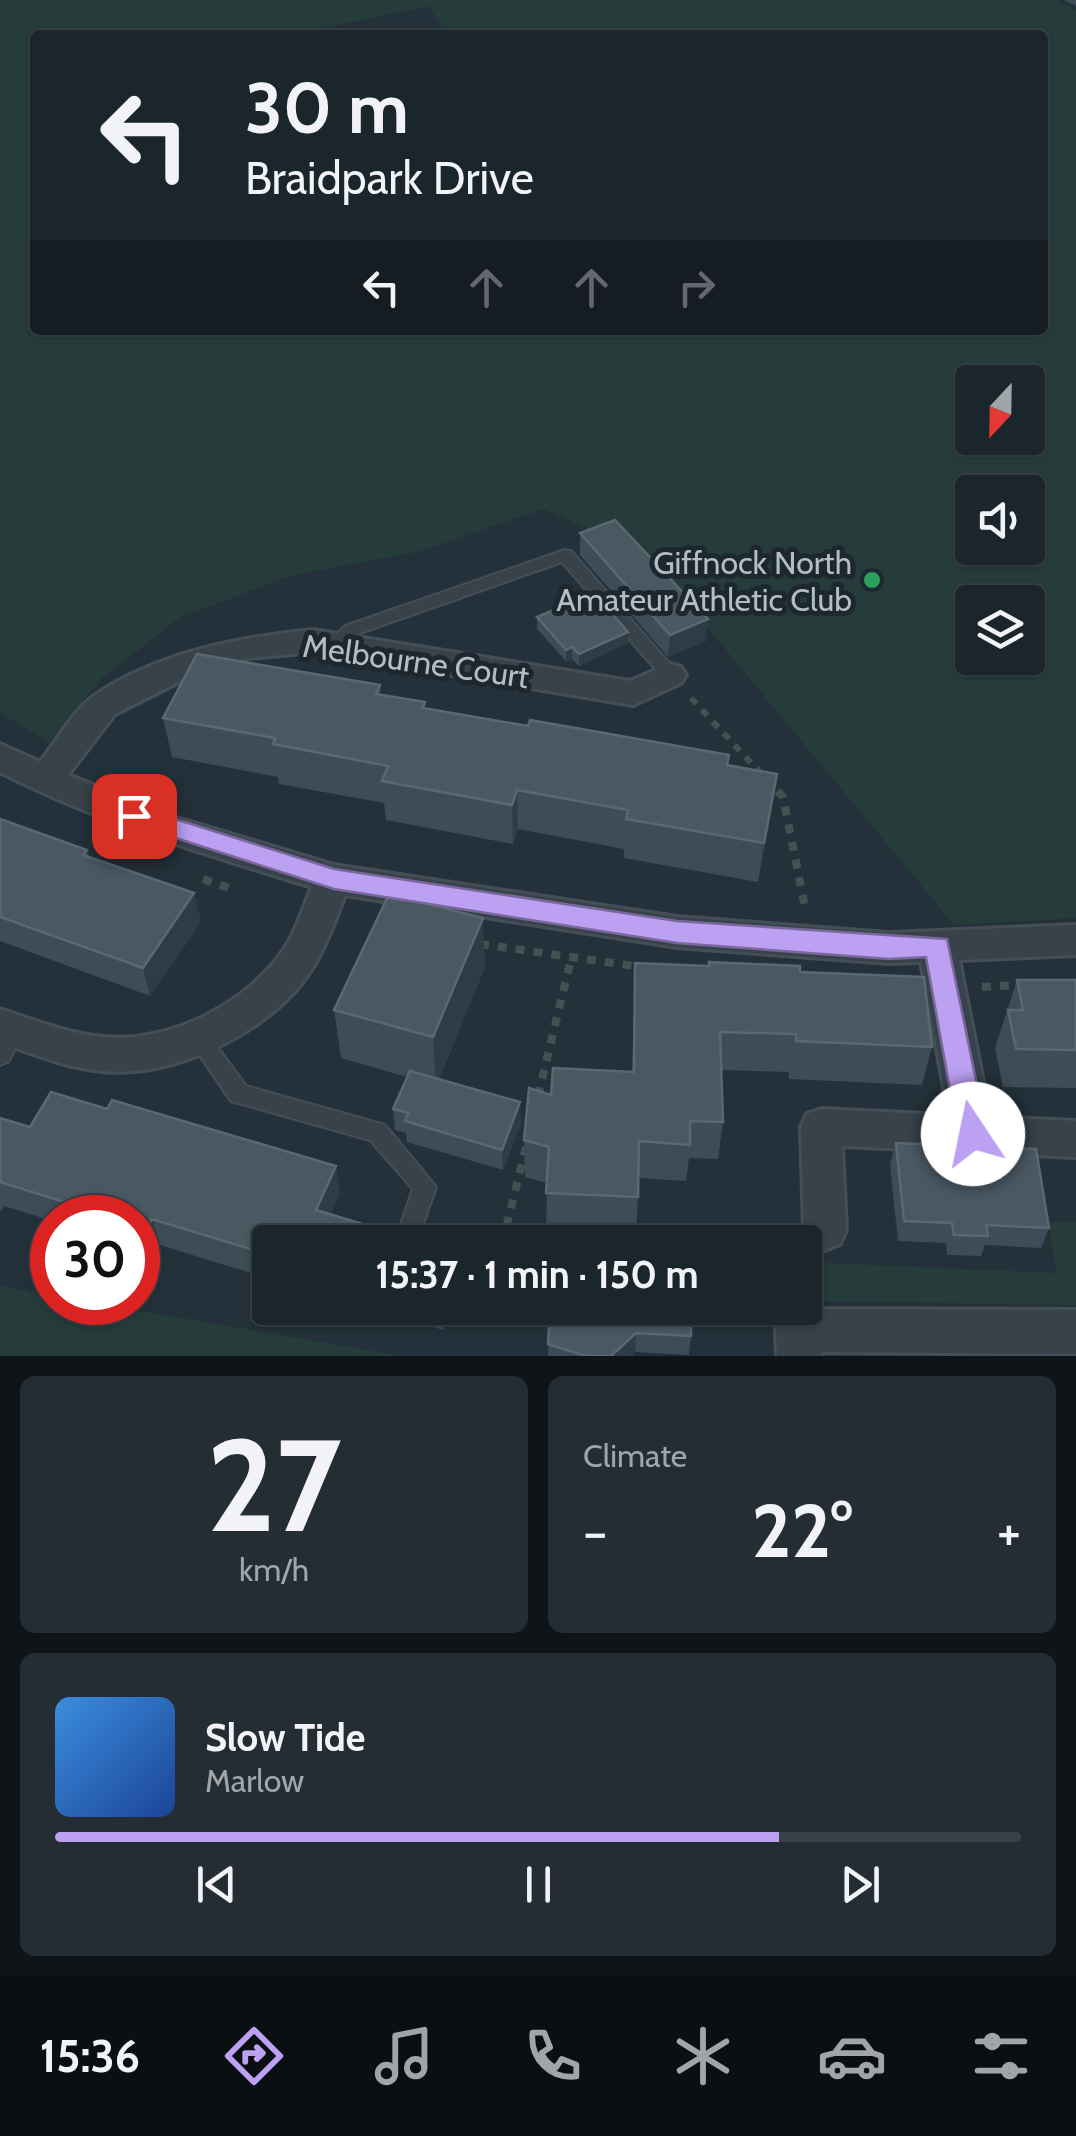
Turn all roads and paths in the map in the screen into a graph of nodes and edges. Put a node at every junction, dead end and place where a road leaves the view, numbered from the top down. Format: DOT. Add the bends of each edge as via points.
graph roads {
  1 [pos="336,645"];
  2 [pos="670,675"];
  3 [pos="0,757"];
  4 [pos="45,780"];
  5 [pos="334,879"];
  6 [pos="1076,940"];
  7 [pos="812,943"];
  8 [pos="938,946"];
  9 [pos="572,959"];
  10 [pos="198,1035"];
  11 [pos="5,1037"];
  12 [pos="536,1105"];
  13 [pos="973,1134"];
  14 [pos="1076,1140"];
  15 [pos="527,1141"];
  16 [pos="412,1225"];
  17 [pos="506,1225"];
  18 [pos="825,1230"];
  19 [pos="1076,1332"];
  20 [pos="799,1356"];
  1 -- 2 [label="street, Melbourne Court" via="633,693"];
  1 -- 2 [label="lane" via="351,630 565,554"];
  1 -- 4 [label="street, Melbourne Court" via="247,646 182,666 103,706"];
  2 -- 7 [label="path" via="784,797"];
  3 -- 4 [label="street"];
  4 -- 5 [label="street" via="164,827"];
  5 -- 7 [label="street" via="677,932"];
  5 -- 10 [label="street" via="300,955 280,982 259,1003"];
  6 -- 8 [label="street"];
  7 -- 8 [label="street"];
  8 -- 13 [label="street"];
  9 -- 12 [label="path"];
  10 -- 11 [label="street" via="118,1055"];
  10 -- 16 [label="lane" via="239,1094 377,1132 424,1187"];
  13 -- 14 [label="street"];
  13 -- 18 [label="street" via="821,1126"];
  15 -- 17 [label="path"];
  19 -- 20 [label="street" via="798,1330"];
}
